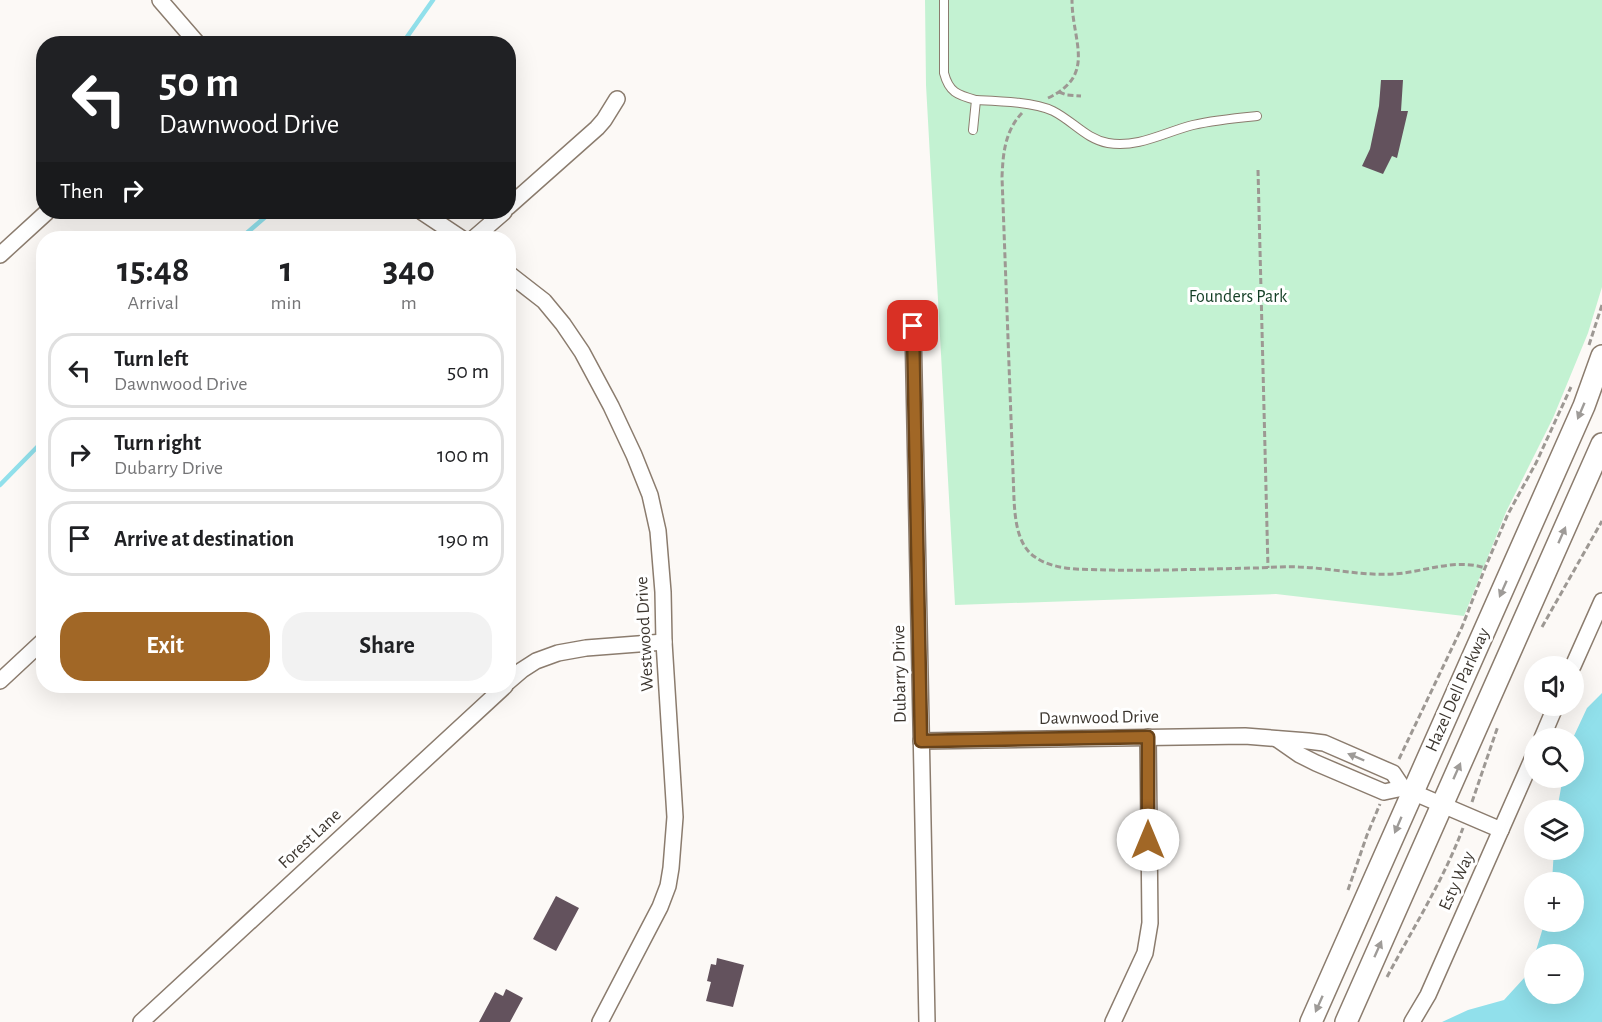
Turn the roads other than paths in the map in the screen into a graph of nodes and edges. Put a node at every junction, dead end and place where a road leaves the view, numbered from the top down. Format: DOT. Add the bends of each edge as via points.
graph roads {
  1 [pos="159,0"];
  2 [pos="944,0"];
  3 [pos="191,36"];
  4 [pos="617,99"];
  5 [pos="976,100"];
  6 [pos="1257,116"];
  7 [pos="973,130"];
  8 [pos="516,200"];
  9 [pos="39,219"];
  10 [pos="432,219"];
  11 [pos="496,219"];
  12 [pos="450,231"];
  13 [pos="482,231"];
  14 [pos="0,255"];
  15 [pos="516,279"];
  16 [pos="913,326"];
  17 [pos="1594,355"];
  18 [pos="1602,444"];
  19 [pos="1602,601"];
  20 [pos="664,642"];
  21 [pos="36,647"];
  22 [pos="1578,656"];
  23 [pos="516,676"];
  24 [pos="0,681"];
  25 [pos="497,693"];
  26 [pos="1148,737"];
  27 [pos="1277,739"];
  28 [pos="921,741"];
  29 [pos="1524,778"];
  30 [pos="1407,790"];
  31 [pos="1442,805"];
  32 [pos="1501,830"];
  33 [pos="141,1022"];
  34 [pos="600,1022"];
  35 [pos="927,1022"];
  36 [pos="1113,1022"];
  37 [pos="1311,1022"];
  38 [pos="1346,1022"];
  39 [pos="1412,1022"];
  1 -- 3 [label="street"];
  2 -- 5 [label="lane" via="946,81 958,95"];
  4 -- 8 [label="street" via="597,128"];
  5 -- 6 [label="lane" via="1042,107 1098,141 1117,144 1148,141 1207,122"];
  5 -- 7 [label="lane"];
  9 -- 14 [label="street"];
  10 -- 12 [label="street"];
  11 -- 13 [label="street"];
  15 -- 20 [label="street, Westwood Drive" via="544,301 574,340 634,455 655,513"];
  16 -- 28 [label="street, Dubarry Drive"];
  17 -- 30 [label="main road, Hazel Dell Parkway, one-way" via="1584,406"];
  31 -- 18 [label="main road, Hazel Dell Parkway, one-way"];
  19 -- 22 [label="street"];
  20 -- 23 [label="street, Forest Lane" via="558,652"];
  20 -- 34 [label="street, Westwood Drive" via="675,818 672,868 660,907"];
  21 -- 24 [label="street"];
  25 -- 33 [label="street, Forest Lane"];
  26 -- 27 [label="street, Dawnwood Drive"];
  26 -- 28 [label="street, Dawnwood Drive"];
  26 -- 36 [label="street" via="1148,939 1142,961"];
  27 -- 30 [label="street, Dawnwood Drive" via="1308,759 1384,792"];
  30 -- 27 [label="street, Dawnwood Drive, one-way" via="1393,773 1324,743"];
  28 -- 35 [label="street, Dubarry Drive"];
  29 -- 32 [label="street, Esty Way"];
  30 -- 31 [label="street, Dawnwood Drive"];
  30 -- 37 [label="main road, Hazel Dell Parkway, one-way"];
  31 -- 32 [label="street, Dawnwood Drive"];
  38 -- 31 [label="main road, Hazel Dell Parkway, one-way"];
  32 -- 39 [label="street, Esty Way"];
}
